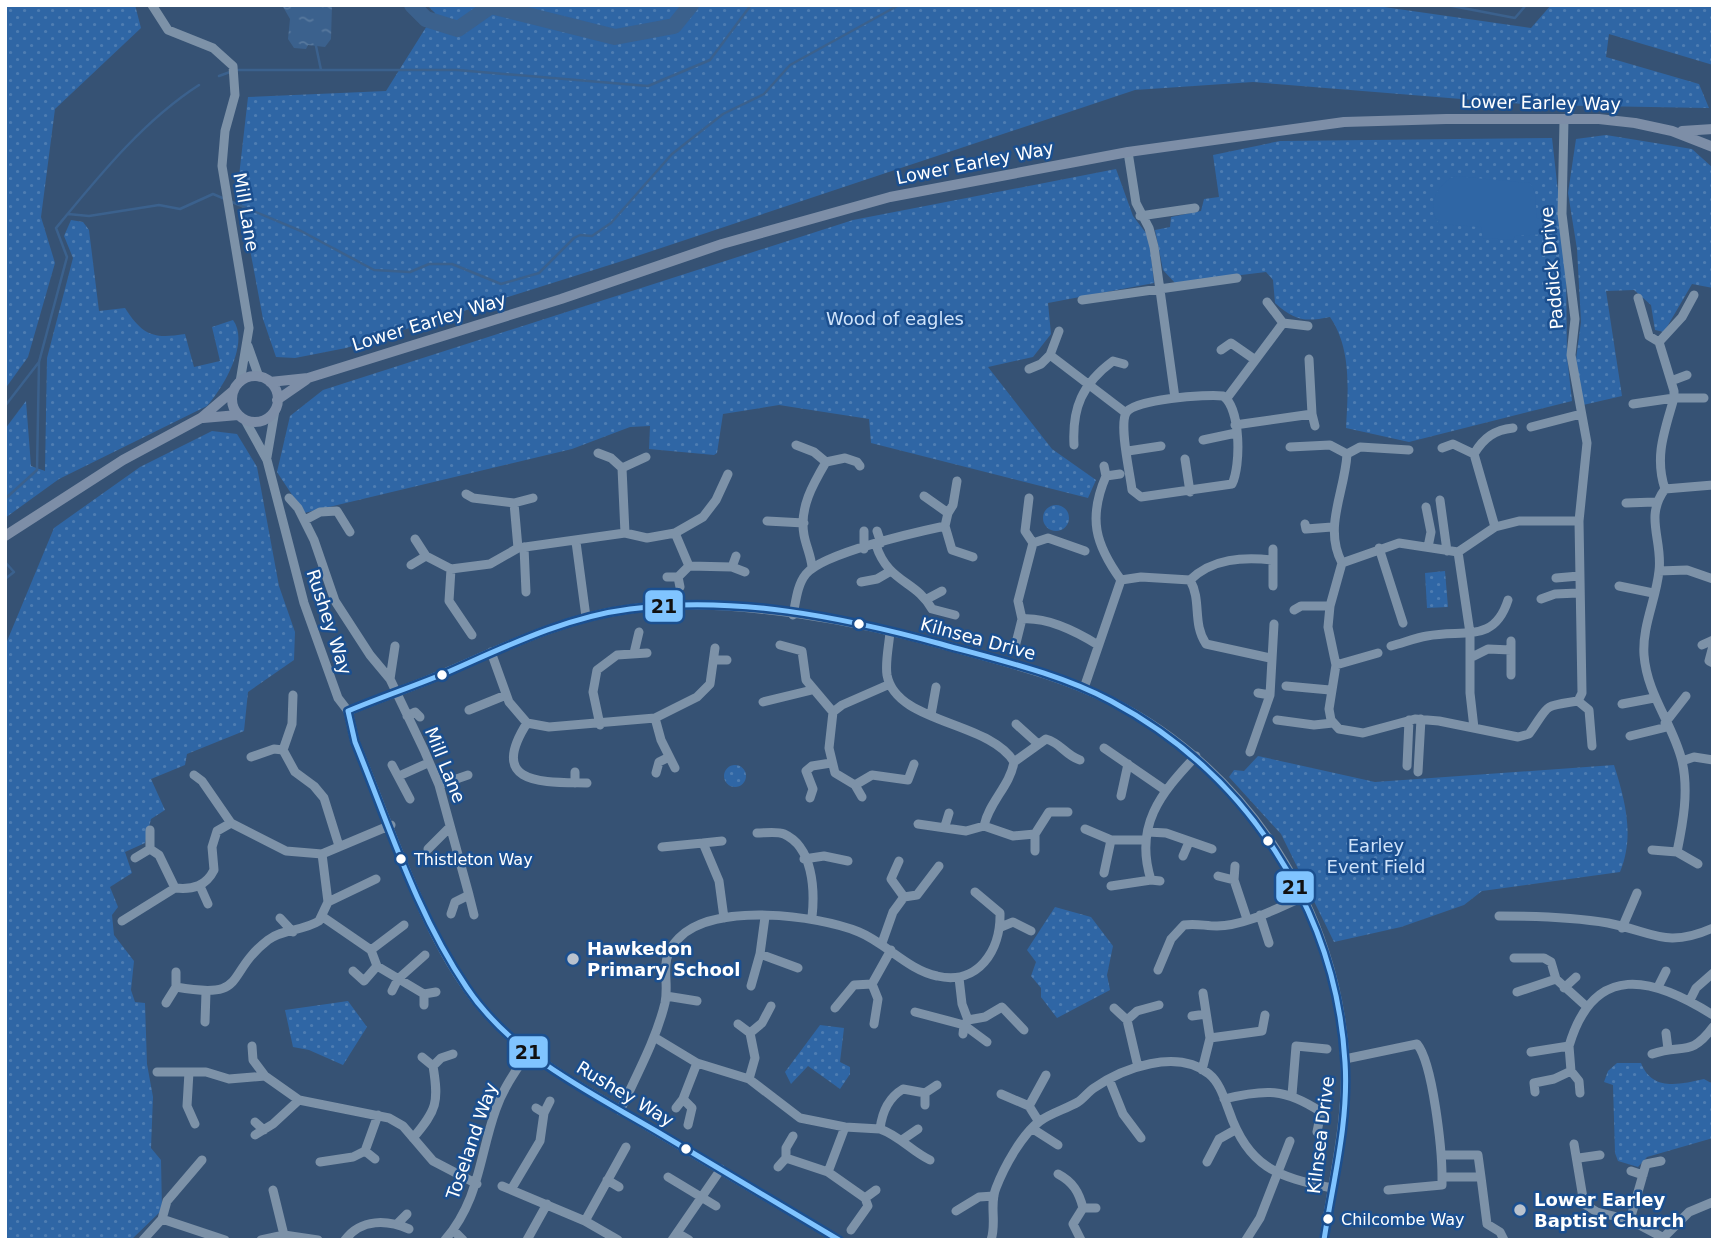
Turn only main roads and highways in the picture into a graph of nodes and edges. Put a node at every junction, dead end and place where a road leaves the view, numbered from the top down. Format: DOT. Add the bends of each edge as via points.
graph roads {
  1 [pos="1713,130"];
  2 [pos="1672,131"];
  3 [pos="1713,147"];
  4 [pos="308,378"];
  5 [pos="264,379"];
  6 [pos="237,386"];
  7 [pos="276,405"];
  8 [pos="242,417"];
  9 [pos="201,418"];
  10 [pos="5,536"];
  1 -- 2 [label="main road, Lower Earley Way"];
  2 -- 3 [label="main road, Lower Earley Way"];
  2 -- 4 [label="main road, Lower Earley Way" via="1635,123 1564,120 1344,122 1128,152 877,201 722,244"];
  4 -- 5 [label="main road, Lower Earley Way"];
  4 -- 7 [label="main road, Lower Earley Way"];
  5 -- 6 [label="main road"];
  5 -- 7 [label="main road"];
  6 -- 8 [label="main road" via="232,403"];
  6 -- 9 [label="main road"];
  7 -- 8 [label="main road" via="262,421"];
  8 -- 9 [label="main road"];
  9 -- 10 [label="main road" via="123,460"];
}
